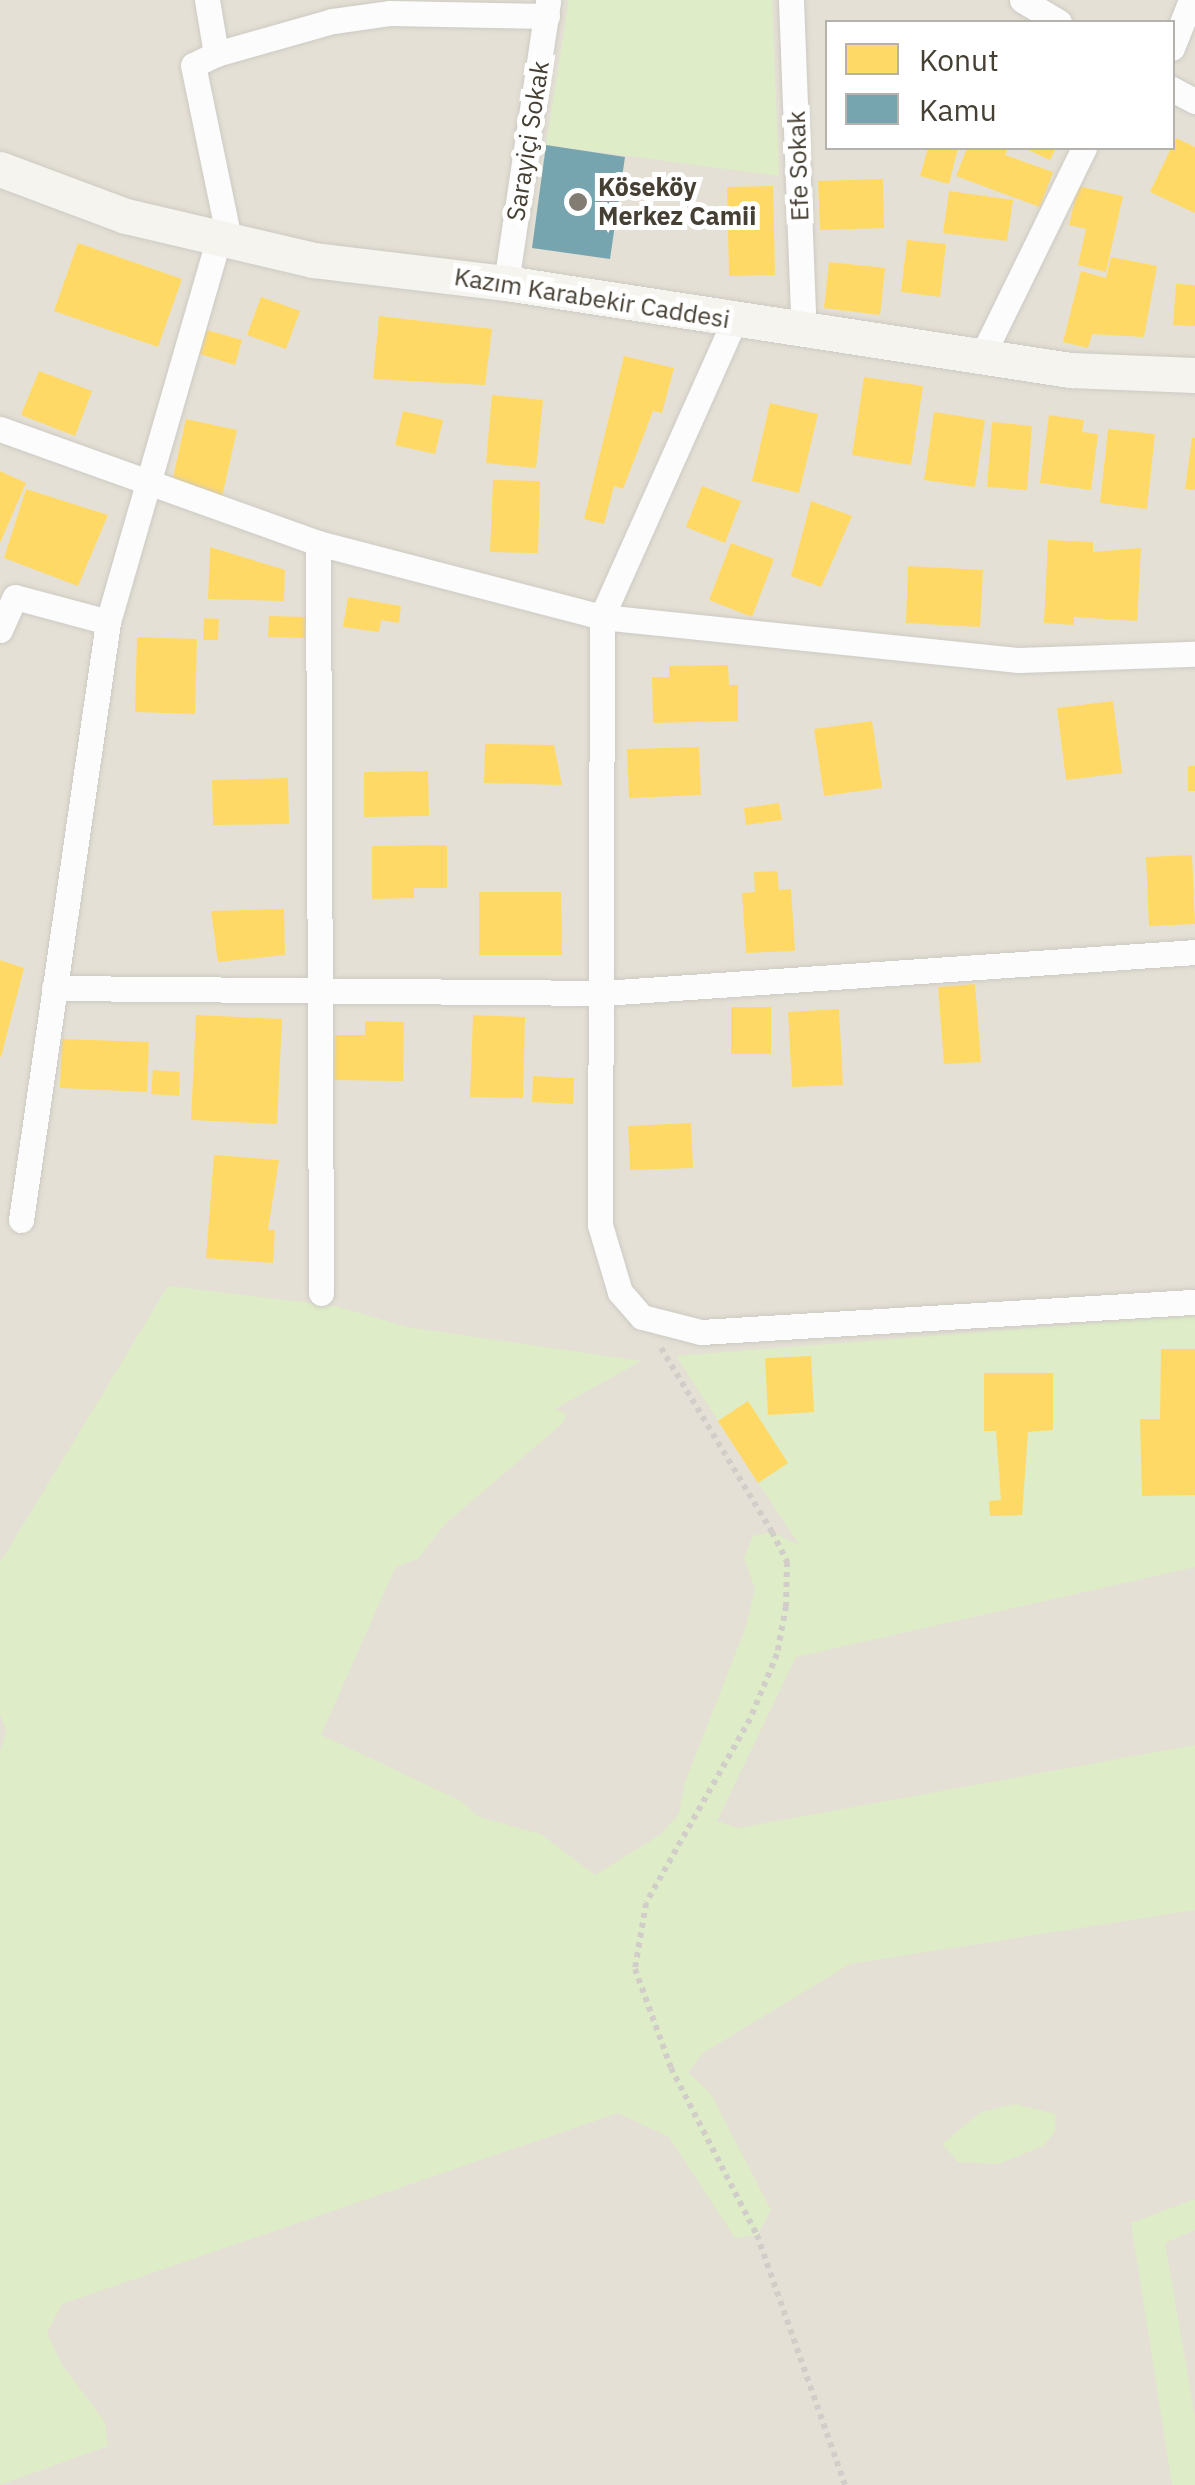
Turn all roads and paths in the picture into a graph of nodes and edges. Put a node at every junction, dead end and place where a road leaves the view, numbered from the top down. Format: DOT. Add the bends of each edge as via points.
graph roads {
  1 [pos="206,0"];
  2 [pos="791,0"];
  3 [pos="1022,0"];
  4 [pos="1191,0"];
  5 [pos="548,8"];
  6 [pos="1056,20"];
  7 [pos="1175,40"];
  8 [pos="216,54"];
  9 [pos="1083,150"];
  10 [pos="2,174"];
  11 [pos="224,242"];
  12 [pos="506,282"];
  13 [pos="734,320"];
  14 [pos="804,332"];
  15 [pos="981,358"];
  16 [pos="1195,375"];
  17 [pos="0,429"];
  18 [pos="152,487"];
  19 [pos="318,543"];
  20 [pos="602,617"];
  21 [pos="108,622"];
  22 [pos="0,630"];
  23 [pos="1195,654"];
  24 [pos="1195,952"];
  25 [pos="321,986"];
  26 [pos="54,988"];
  27 [pos="603,994"];
  28 [pos="21,1220"];
  29 [pos="321,1293"];
  30 [pos="1195,1302"];
  31 [pos="642,1317"];
  32 [pos="844,2485"];
  1 -- 8 [label="street"];
  2 -- 14 [label="street, Efe Sokak"];
  3 -- 6 [label="street"];
  4 -- 7 [label="street"];
  5 -- 8 [label="street" via="390,13 282,32"];
  5 -- 12 [label="street, Sarayiçi Sokak"];
  8 -- 11 [label="street" via="193,65"];
  9 -- 15 [label="street"];
  10 -- 11 [label="street, Kazım Karabekir Caddesi"];
  11 -- 12 [label="street, Kazım Karabekir Caddesi"];
  11 -- 18 [label="street"];
  12 -- 13 [label="street, Kazım Karabekir Caddesi"];
  13 -- 14 [label="street, Kazım Karabekir Caddesi"];
  13 -- 20 [label="street"];
  14 -- 15 [label="street, Kazım Karabekir Caddesi"];
  15 -- 16 [label="street, Kazım Karabekir Caddesi"];
  17 -- 18 [label="street"];
  18 -- 19 [label="street"];
  18 -- 21 [label="street"];
  19 -- 20 [label="street"];
  19 -- 25 [label="street"];
  20 -- 23 [label="street" via="1018,660"];
  20 -- 27 [label="street"];
  21 -- 22 [label="street" via="15,597"];
  21 -- 26 [label="street"];
  24 -- 27 [label="street"];
  25 -- 26 [label="street"];
  25 -- 27 [label="street"];
  25 -- 29 [label="street"];
  26 -- 28 [label="street"];
  27 -- 31 [label="street" via="600,1225 606,1264"];
  30 -- 31 [label="street" via="701,1332"];
  31 -- 32 [label="path" via="787,1562 777,1654 750,1720 663,1862 646,1902 634,1969 671,2068 757,2235"];
}
